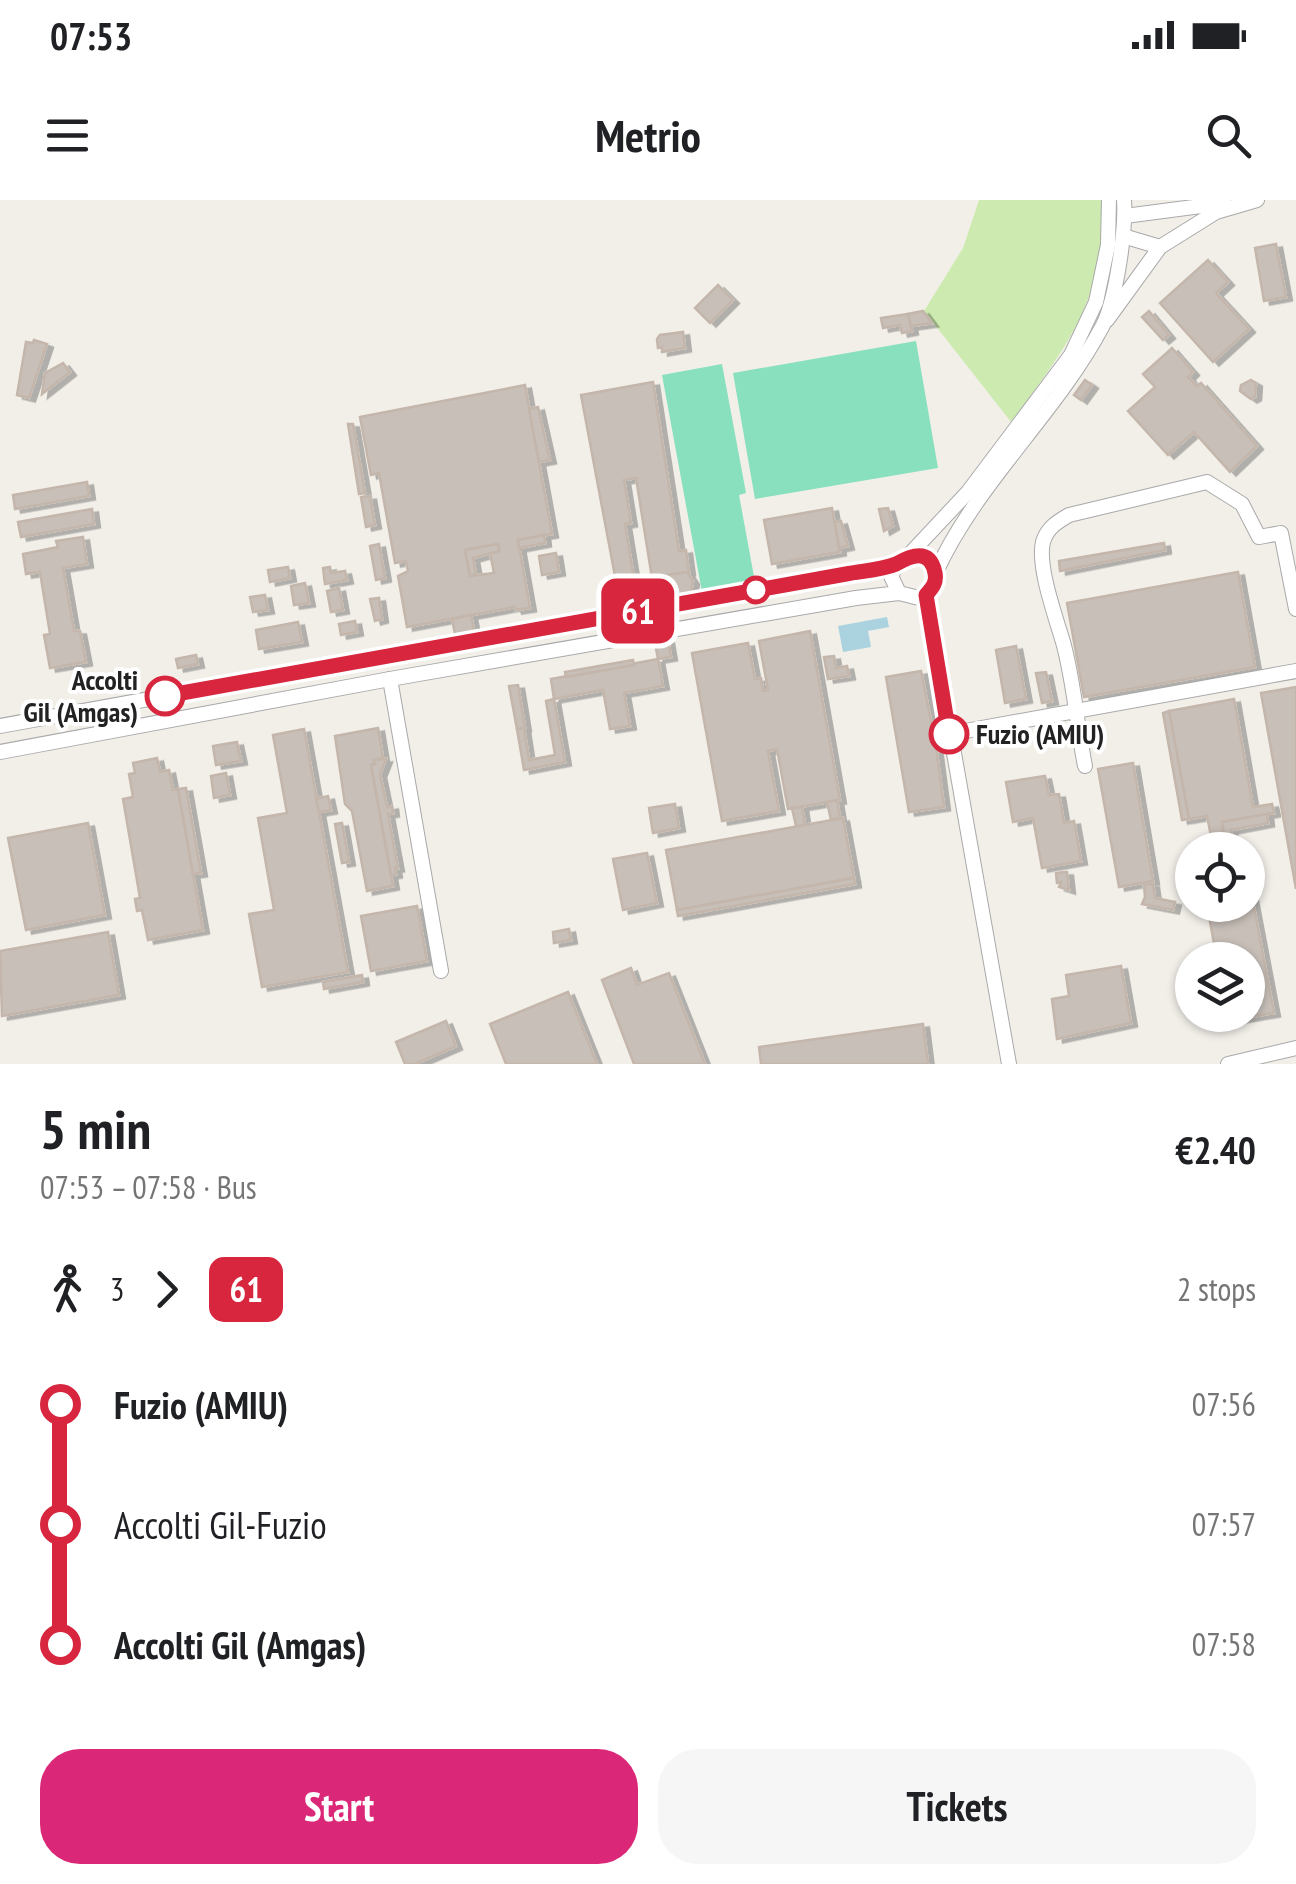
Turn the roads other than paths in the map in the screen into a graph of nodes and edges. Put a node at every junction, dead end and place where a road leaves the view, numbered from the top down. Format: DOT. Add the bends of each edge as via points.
graph roads {
  1 [pos="1109,200"];
  2 [pos="1124,200"];
  3 [pos="1143,200"];
  4 [pos="1245,200"];
  5 [pos="1258,200"];
  6 [pos="1168,210"];
  7 [pos="1125,216"];
  8 [pos="1123,236"];
  9 [pos="1160,248"];
  10 [pos="1104,324"];
  11 [pos="910,555"];
  12 [pos="896,564"];
  13 [pos="935,574"];
  14 [pos="899,593"];
  15 [pos="926,595"];
  16 [pos="1296,610"];
  17 [pos="1296,671"];
  18 [pos="390,680"];
  19 [pos="1075,712"];
  20 [pos="0,726"];
  21 [pos="949,734"];
  22 [pos="0,752"];
  23 [pos="1085,766"];
  24 [pos="441,972"];
  25 [pos="1296,1048"];
  26 [pos="1009,1064"];
  27 [pos="1228,1064"];
  1 -- 11 [label="street" via="1096,302 1070,355 968,492"];
  2 -- 7 [label="street"];
  3 -- 6 [label="street"];
  4 -- 6 [label="street"];
  5 -- 9 [label="street" via="1216,212"];
  6 -- 7 [label="street"];
  7 -- 8 [label="street"];
  8 -- 9 [label="street"];
  8 -- 10 [label="street"];
  9 -- 10 [label="street"];
  10 -- 13 [label="street" via="960,524"];
  11 -- 12 [label="street"];
  11 -- 13 [label="street" via="923,557"];
  12 -- 14 [label="street" via="892,576"];
  12 -- 20 [label="street"];
  13 -- 15 [label="street"];
  14 -- 15 [label="street"];
  14 -- 18 [label="street"];
  15 -- 21 [label="street"];
  16 -- 19 [label="street" via="1281,533 1259,537 1242,504 1207,482 1069,515 1052,524 1042,544"];
  17 -- 19 [label="street"];
  18 -- 22 [label="street"];
  18 -- 24 [label="street"];
  19 -- 21 [label="street"];
  19 -- 23 [label="street"];
  21 -- 26 [label="street"];
  25 -- 27 [label="street"];
}
